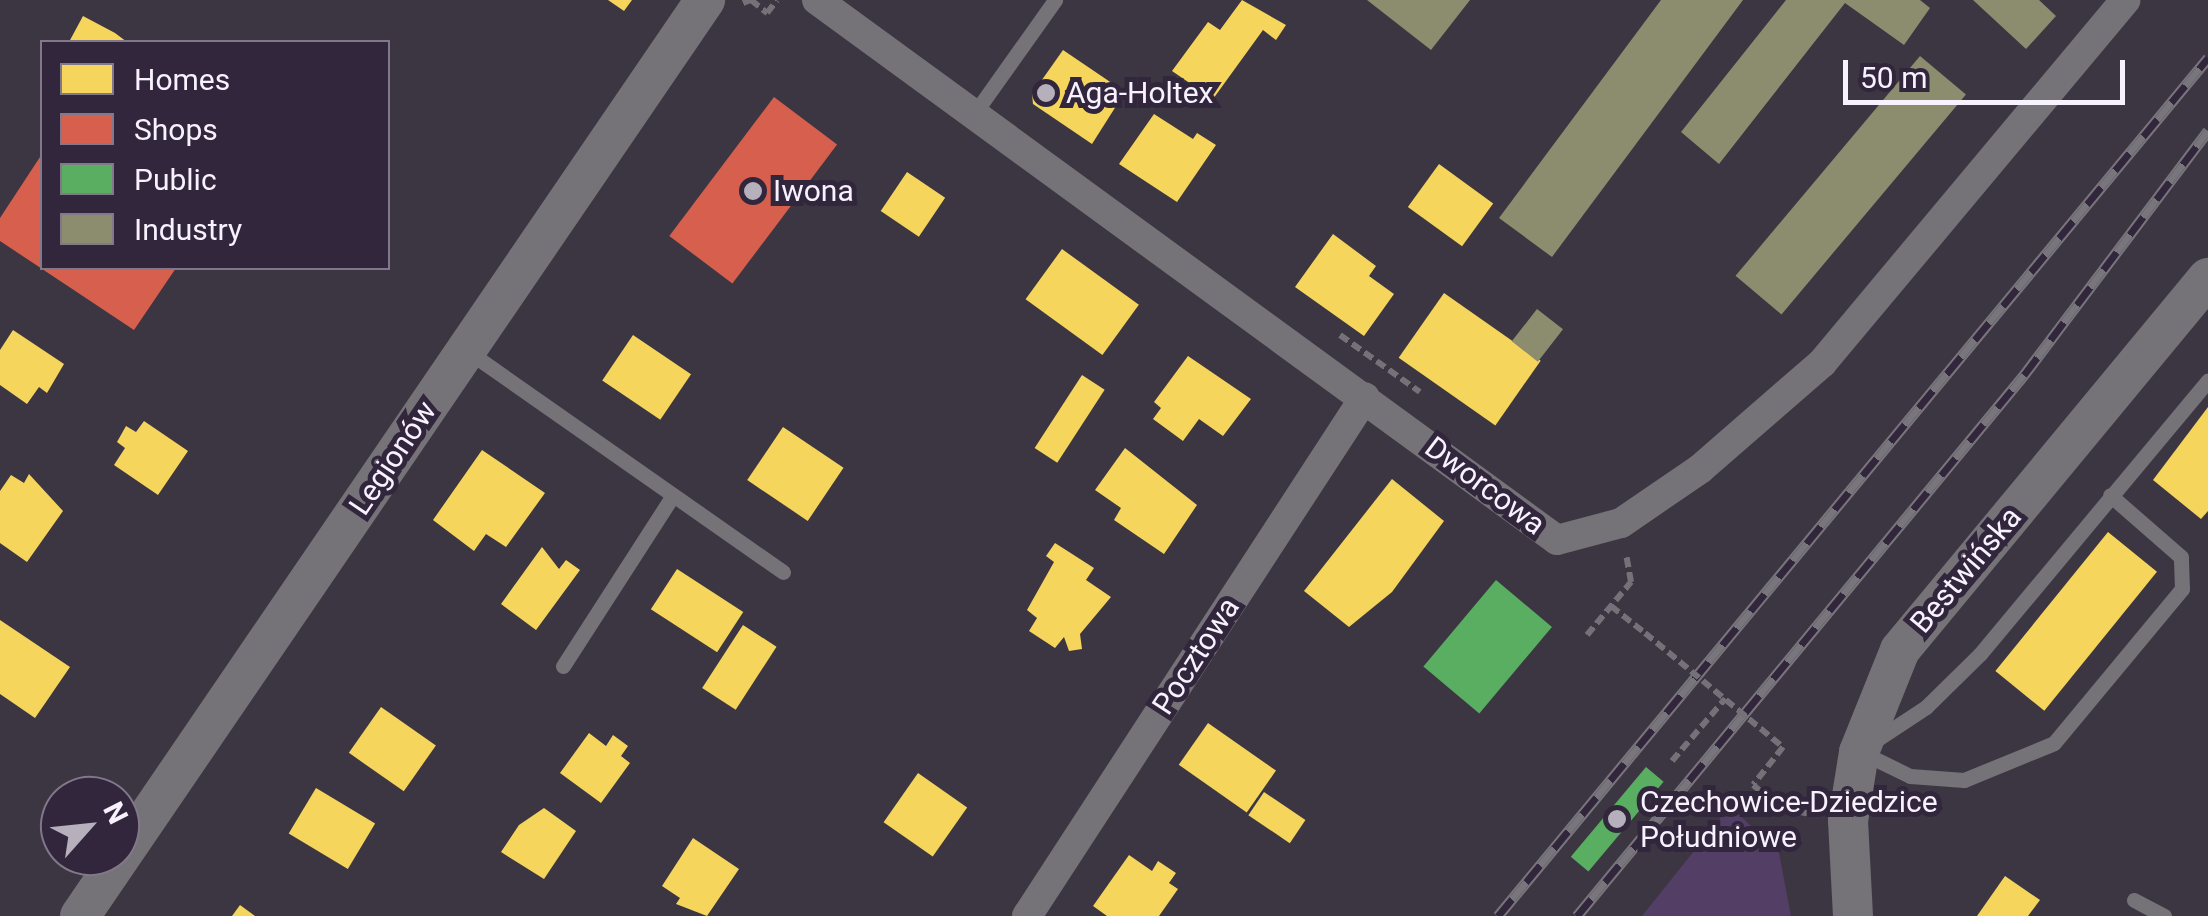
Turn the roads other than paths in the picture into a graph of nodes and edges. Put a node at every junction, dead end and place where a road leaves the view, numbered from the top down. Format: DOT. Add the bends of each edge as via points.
graph roads {
  1 [pos="706,0"];
  2 [pos="817,0"];
  3 [pos="1055,0"];
  4 [pos="2126,0"];
  5 [pos="974,114"];
  6 [pos="2208,278"];
  7 [pos="466,350"];
  8 [pos="2208,380"];
  9 [pos="1365,396"];
  10 [pos="673,495"];
  11 [pos="2110,495"];
  12 [pos="783,572"];
  13 [pos="563,666"];
  14 [pos="1859,752"];
  15 [pos="2134,900"];
  16 [pos="80,916"];
  17 [pos="1027,916"];
  18 [pos="1852,916"];
  19 [pos="2164,916"];
  1 -- 7 [label="street, Legionów"];
  2 -- 5 [label="street, Dworcowa"];
  3 -- 5 [label="lane"];
  4 -- 9 [label="street, Dworcowa" via="1822,362 1700,468 1620,523 1558,540"];
  5 -- 9 [label="street, Dworcowa"];
  6 -- 14 [label="street, Bestwińska" via="1900,650"];
  7 -- 10 [label="lane"];
  7 -- 16 [label="street, Legionów"];
  8 -- 11 [label="lane"];
  9 -- 17 [label="street, Pocztowa"];
  10 -- 12 [label="lane"];
  10 -- 13 [label="lane"];
  11 -- 14 [label="lane" via="1980,654 1926,707"];
  11 -- 14 [label="lane" via="2181,557 2182,589 2054,743 1964,780 1910,776"];
  14 -- 18 [label="street, Bestwińska" via="1848,821"];
  15 -- 19 [label="lane"];
}
